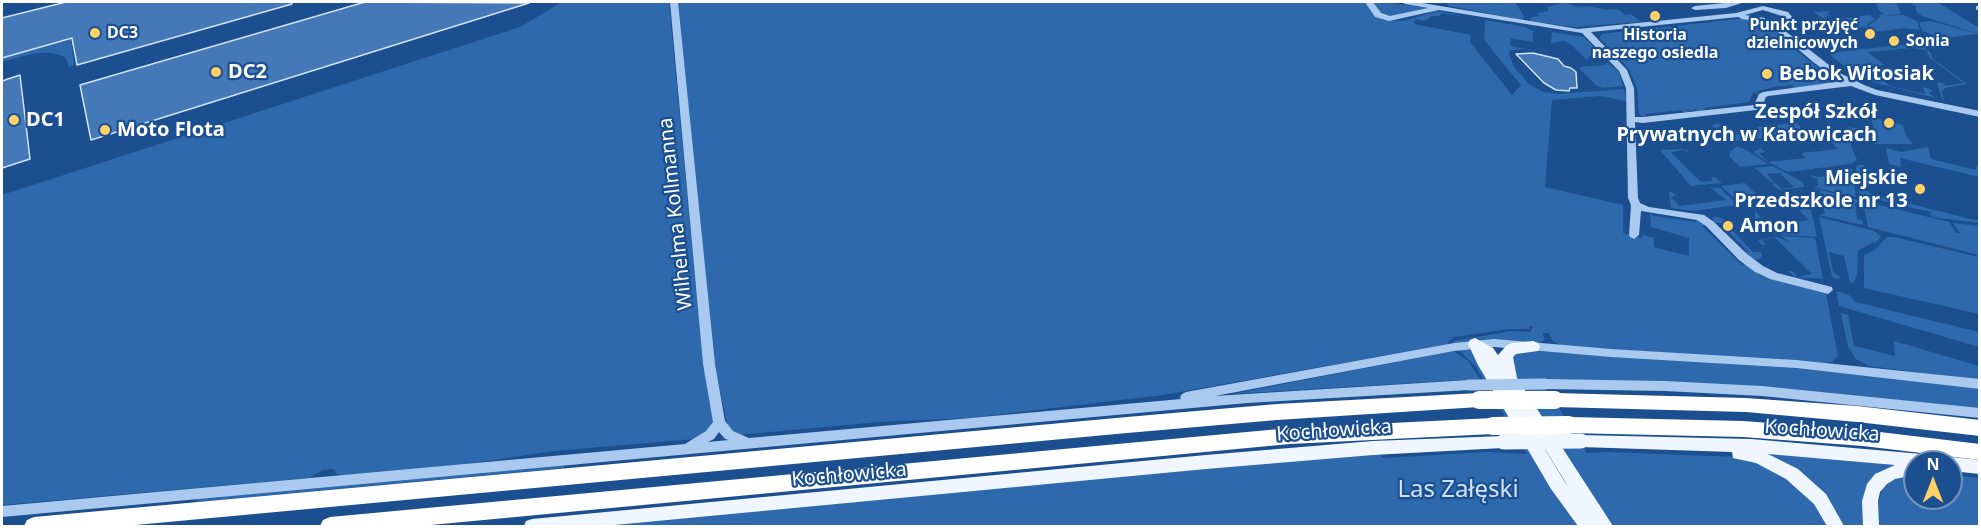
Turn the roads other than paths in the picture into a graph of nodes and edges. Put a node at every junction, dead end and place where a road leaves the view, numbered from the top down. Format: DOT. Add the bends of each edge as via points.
graph roads {
  1 [pos="674,2"];
  2 [pos="1369,2"];
  3 [pos="1405,2"];
  4 [pos="1742,2"];
  5 [pos="1769,5"];
  6 [pos="1442,6"];
  7 [pos="1780,6"];
  8 [pos="1695,8"];
  9 [pos="1756,10"];
  10 [pos="1718,18"];
  11 [pos="1762,20"];
  12 [pos="1775,24"];
  13 [pos="1788,24"];
  14 [pos="1585,31"];
  15 [pos="1851,83"];
  16 [pos="1914,100"];
  17 [pos="1980,114"];
  18 [pos="1632,119"];
  19 [pos="1636,205"];
  20 [pos="1634,235"];
  21 [pos="1828,290"];
  22 [pos="1475,344"];
  23 [pos="1533,347"];
  24 [pos="1511,382"];
  25 [pos="1980,384"];
  26 [pos="1550,392"];
  27 [pos="1474,393"];
  28 [pos="1121,409"];
  29 [pos="1980,413"];
  30 [pos="719,423"];
  31 [pos="1980,428"];
  32 [pos="1498,434"];
  33 [pos="748,443"];
  34 [pos="1680,443"];
  35 [pos="682,449"];
  36 [pos="1903,459"];
  37 [pos="1979,462"];
  38 [pos="1963,464"];
  39 [pos="1903,470"];
  40 [pos="2,512"];
  41 [pos="34,526"];
  42 [pos="330,526"];
  43 [pos="532,526"];
  44 [pos="1587,526"];
  45 [pos="1605,526"];
  46 [pos="1836,526"];
  47 [pos="1871,526"];
  1 -- 30 [label="street, Wilhelma Kollmanna" via="707,348"];
  2 -- 6 [label="street" via="1378,15 1389,19"];
  3 -- 6 [label="street"];
  4 -- 8 [label="street"];
  5 -- 7 [label="street"];
  5 -- 9 [label="street"];
  6 -- 14 [label="street"];
  7 -- 13 [label="street" via="1790,19"];
  9 -- 10 [label="street"];
  9 -- 11 [label="street"];
  10 -- 11 [label="street"];
  10 -- 14 [label="street"];
  11 -- 12 [label="street"];
  12 -- 13 [label="street"];
  12 -- 15 [label="street" via="1815,59"];
  13 -- 16 [label="street" via="1794,34 1843,72"];
  14 -- 18 [label="street" via="1625,73 1631,91"];
  15 -- 16 [label="street"];
  15 -- 18 [label="street" via="1766,94 1756,107"];
  16 -- 17 [label="street"];
  18 -- 19 [label="street"];
  19 -- 20 [label="street"];
  19 -- 21 [label="street" via="1700,217 1759,269"];
  22 -- 23 [label="street"];
  22 -- 24 [label="main road" via="1488,352"];
  22 -- 28 [label="street"];
  22 -- 44 [label="main road" via="1557,484"];
  23 -- 24 [label="main road" via="1512,349 1505,356"];
  23 -- 25 [label="street" via="1807,365"];
  24 -- 45 [label="main road"];
  26 -- 27 [label="highway, bridge"];
  26 -- 29 [label="street, Kochłowicka" via="1665,386 1762,391"];
  26 -- 31 [label="highway" via="1619,400 1868,415"];
  27 -- 28 [label="street, Kochłowicka" via="1329,392"];
  27 -- 41 [label="highway"];
  28 -- 33 [label="street, Kochłowicka"];
  30 -- 33 [label="street" via="729,435"];
  30 -- 35 [label="street" via="710,435"];
  32 -- 34 [label="main road, Kochłowicka, bridge"];
  32 -- 37 [label="highway, bridge" via="1569,425 1743,429 1863,438"];
  32 -- 42 [label="highway" via="1290,436"];
  32 -- 43 [label="main road, Kochłowicka"];
  33 -- 35 [label="street, Kochłowicka"];
  34 -- 36 [label="main road, Kochłowicka"];
  34 -- 46 [label="main road" via="1748,455 1778,465 1820,499"];
  35 -- 40 [label="street, Kochłowicka"];
  37 -- 38 [label="main road"];
  39 -- 47 [label="main road" via="1881,479 1874,489 1870,501"];
}
